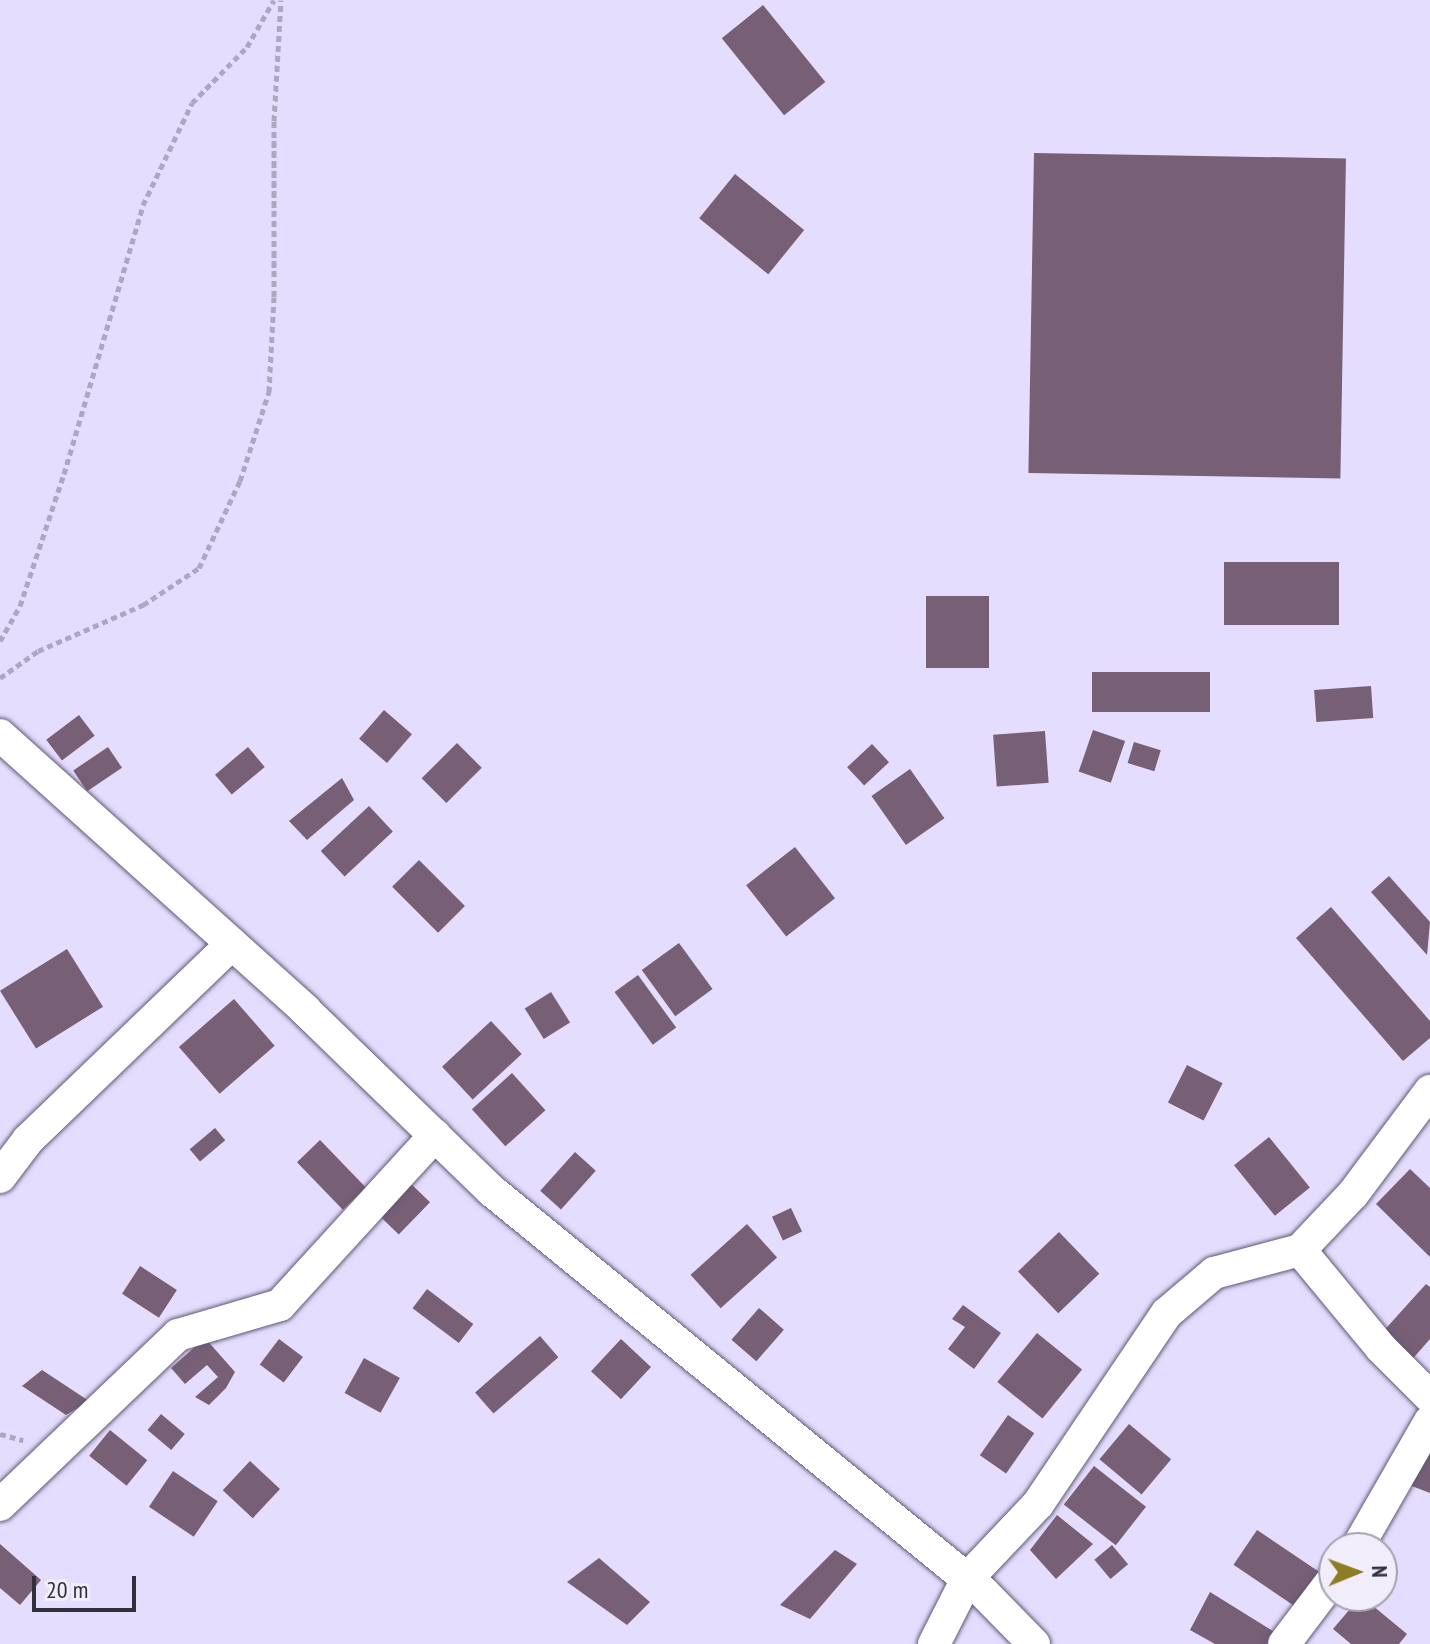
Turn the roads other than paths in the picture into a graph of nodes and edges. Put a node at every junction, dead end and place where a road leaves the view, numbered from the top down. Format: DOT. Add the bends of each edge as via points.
graph roads {
  1 [pos="0,735"];
  2 [pos="232,944"];
  3 [pos="1430,1091"];
  4 [pos="435,1135"];
  5 [pos="0,1177"];
  6 [pos="1300,1250"];
  7 [pos="1430,1397"];
  8 [pos="1430,1421"];
  9 [pos="0,1505"];
  10 [pos="1366,1532"];
  11 [pos="967,1579"];
  12 [pos="1318,1599"];
  13 [pos="934,1644"];
  14 [pos="1034,1644"];
  15 [pos="1284,1644"];
  1 -- 2 [label="street"];
  2 -- 4 [label="street"];
  2 -- 5 [label="street" via="28,1140"];
  3 -- 6 [label="street" via="1353,1194"];
  4 -- 9 [label="street" via="280,1305 178,1335"];
  4 -- 11 [label="street" via="492,1191"];
  6 -- 7 [label="street" via="1381,1348"];
  6 -- 11 [label="street" via="1214,1273 1167,1313 1038,1504"];
  8 -- 10 [label="street"];
  11 -- 13 [label="street"];
  11 -- 14 [label="street"];
  12 -- 15 [label="street"];
}
